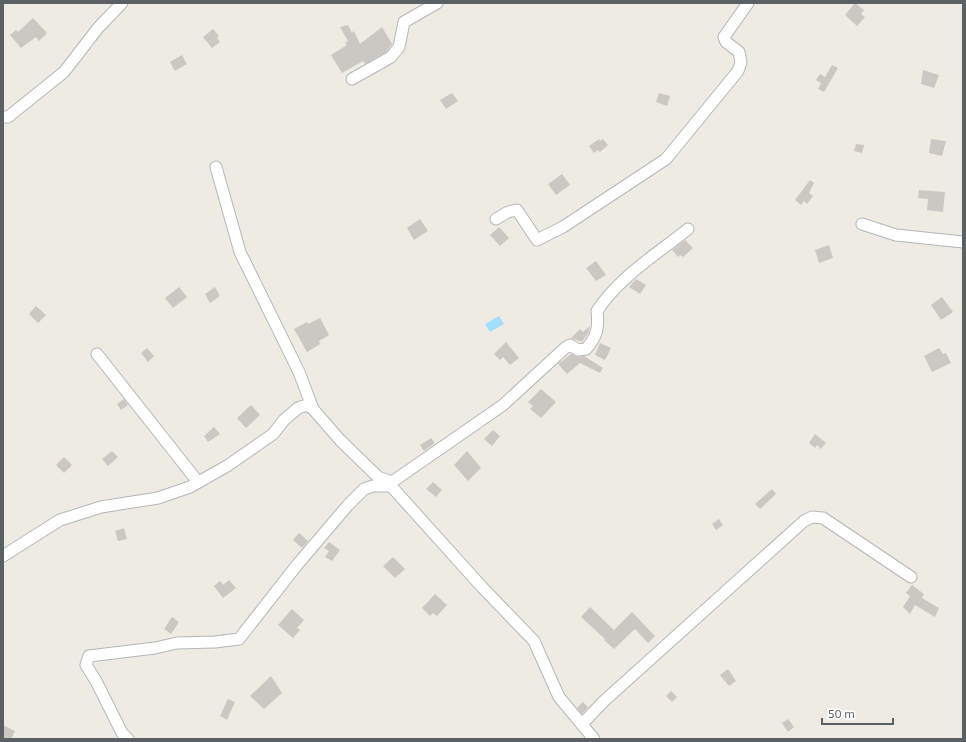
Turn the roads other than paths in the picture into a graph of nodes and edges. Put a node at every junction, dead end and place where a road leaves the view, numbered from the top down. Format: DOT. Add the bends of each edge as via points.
graph roads {
  1 [pos="122,3"];
  2 [pos="438,3"];
  3 [pos="748,3"];
  4 [pos="352,79"];
  5 [pos="3,117"];
  6 [pos="216,167"];
  7 [pos="496,219"];
  8 [pos="862,224"];
  9 [pos="688,229"];
  10 [pos="963,242"];
  11 [pos="97,354"];
  12 [pos="313,409"];
  13 [pos="198,482"];
  14 [pos="392,484"];
  15 [pos="3,556"];
  16 [pos="911,577"];
  17 [pos="582,724"];
  18 [pos="128,739"];
  19 [pos="594,739"];
  1 -- 5 [label="street" via="98,28 64,72 8,118"];
  2 -- 4 [label="street" via="404,22 399,47 391,57"];
  3 -- 7 [label="street" via="724,37 726,42 739,52 741,62 738,71 666,159 563,227 537,240 517,210"];
  6 -- 12 [label="street" via="240,252 299,372"];
  8 -- 10 [label="street" via="896,235"];
  9 -- 14 [label="street" via="630,273 601,305 597,311 599,323 596,337 586,349 578,350 570,345 564,348 503,405"];
  11 -- 13 [label="street"];
  12 -- 13 [label="street" via="307,405 298,408 284,420 274,434 228,466"];
  12 -- 14 [label="street" via="378,477"];
  13 -- 15 [label="street" via="158,498 101,507 60,520"];
  14 -- 17 [label="street" via="481,586 534,641 559,697"];
  14 -- 18 [label="street" via="364,489 348,505 239,639 177,644 89,656 86,666 122,733"];
  16 -- 17 [label="street" via="823,518 812,517 804,521 709,605"];
  17 -- 19 [label="street"];
}
